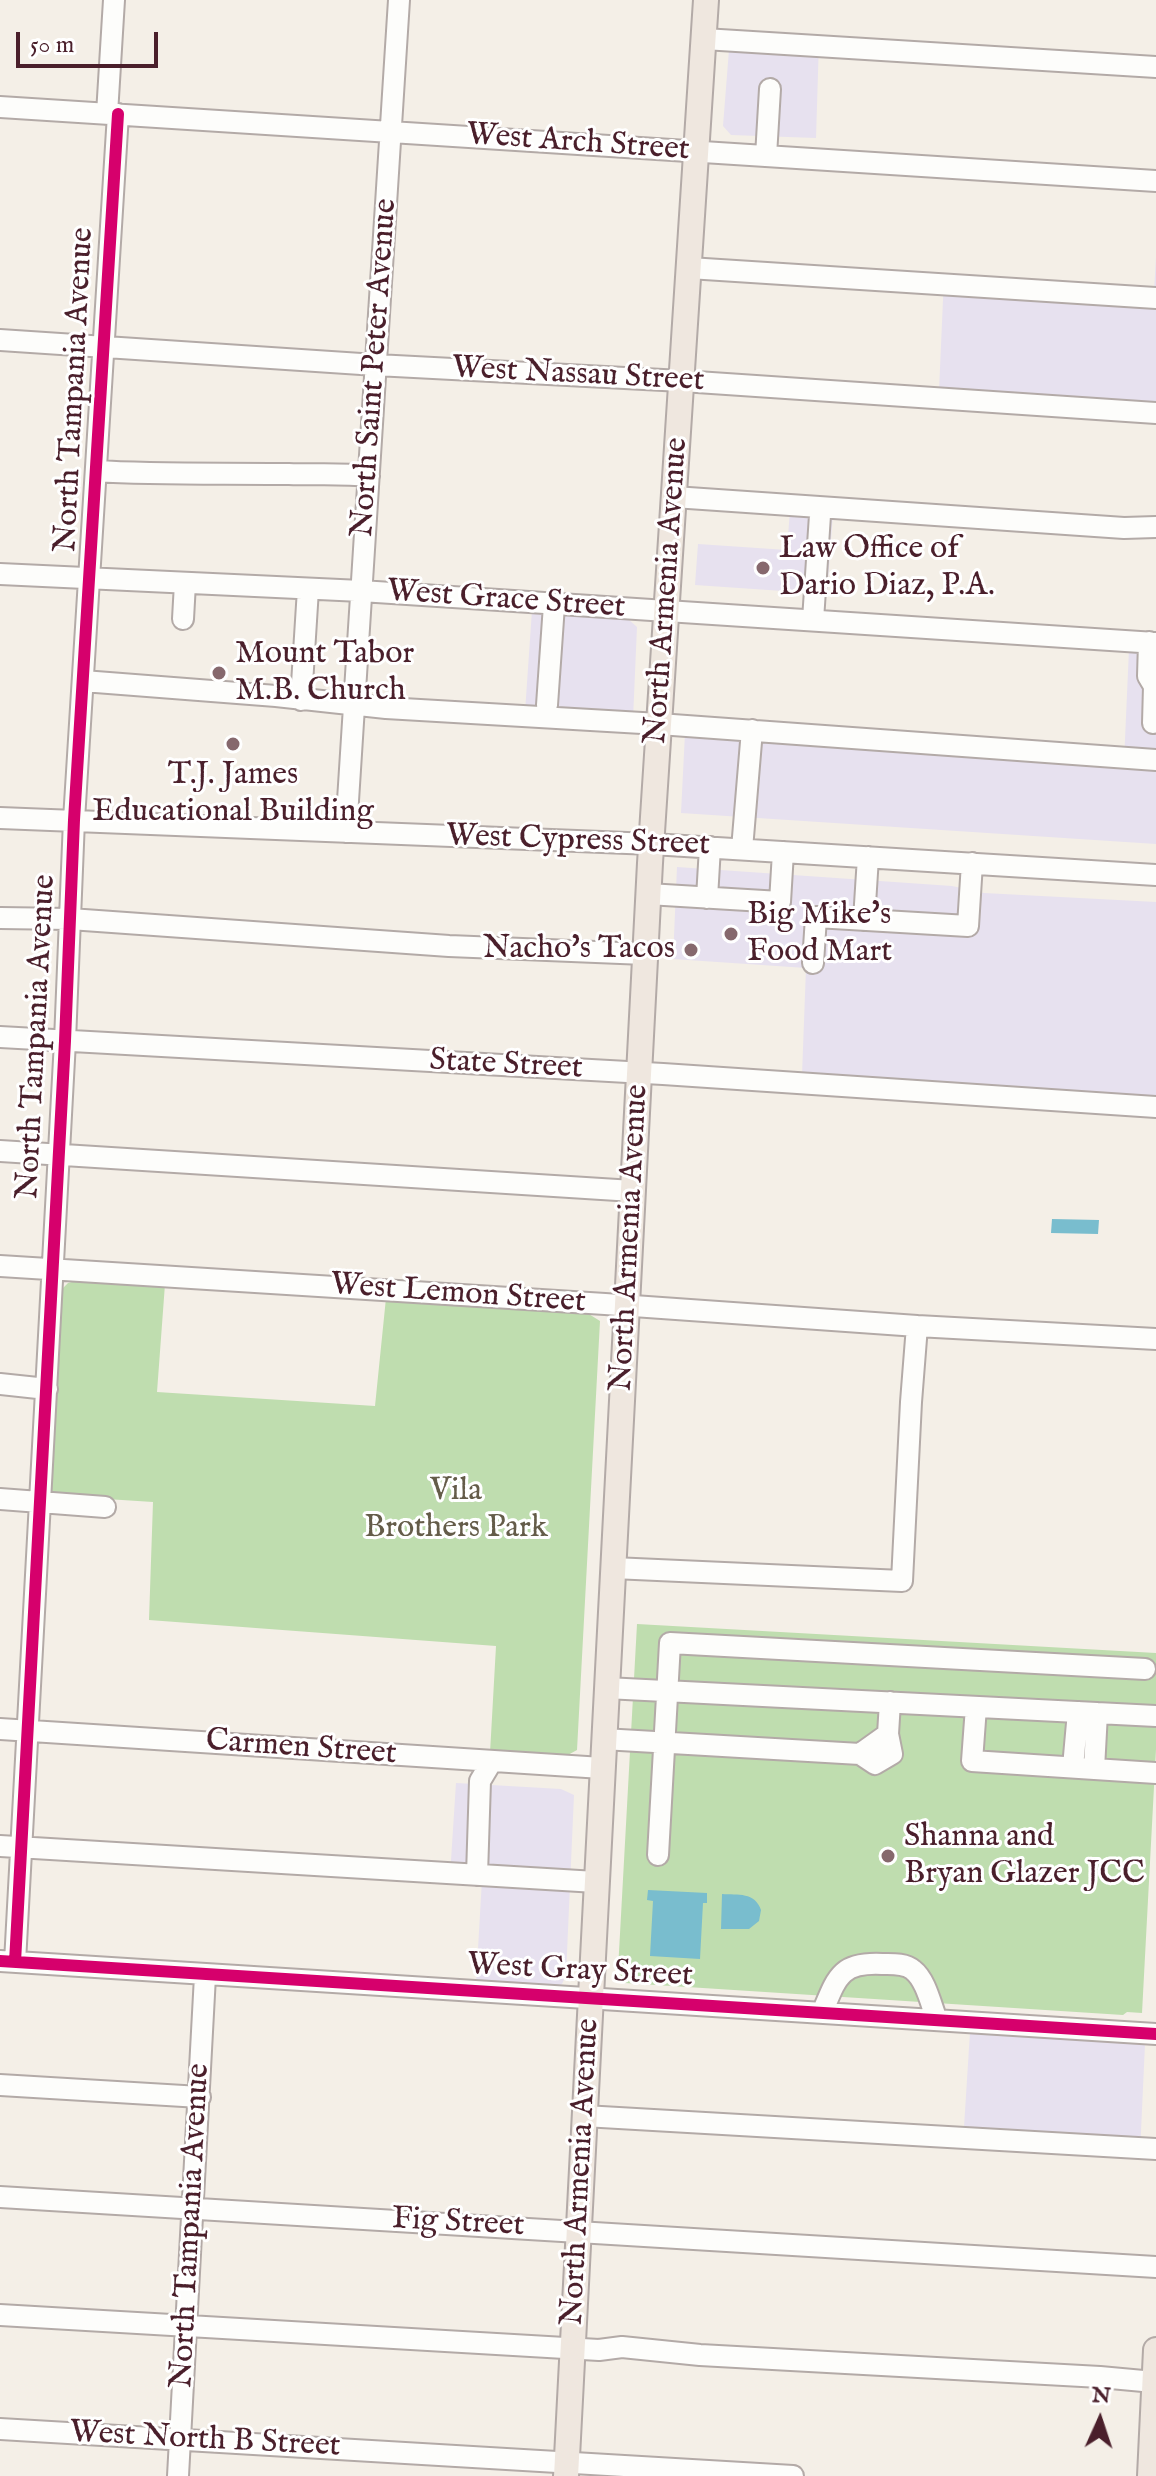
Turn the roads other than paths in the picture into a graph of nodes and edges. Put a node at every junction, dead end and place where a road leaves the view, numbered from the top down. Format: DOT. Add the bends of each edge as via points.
graph roads {
  1 [pos="114,0"];
  2 [pos="399,0"];
  3 [pos="706,0"];
  4 [pos="704,39"];
  5 [pos="1156,67"];
  6 [pos="770,89"];
  7 [pos="0,107"];
  8 [pos="112,114"];
  9 [pos="391,132"];
  10 [pos="696,151"];
  11 [pos="766,156"];
  12 [pos="1156,181"];
  13 [pos="689,268"];
  14 [pos="1156,298"];
  15 [pos="0,340"];
  16 [pos="104,345"];
  17 [pos="376,365"];
  18 [pos="682,381"];
  19 [pos="1156,413"];
  20 [pos="96,471"];
  21 [pos="369,476"];
  22 [pos="674,497"];
  23 [pos="820,515"];
  24 [pos="1156,527"];
  25 [pos="0,574"];
  26 [pos="90,578"];
  27 [pos="185,583"];
  28 [pos="308,589"];
  29 [pos="361,591"];
  30 [pos="554,605"];
  31 [pos="667,611"];
  32 [pos="183,619"];
  33 [pos="813,620"];
  34 [pos="1152,643"];
  35 [pos="83,681"];
  36 [pos="301,700"];
  37 [pos="354,704"];
  38 [pos="547,705"];
  39 [pos="1153,723"];
  40 [pos="659,724"];
  41 [pos="752,730"];
  42 [pos="1156,760"];
  43 [pos="0,818"];
  44 [pos="74,820"];
  45 [pos="346,832"];
  46 [pos="652,844"];
  47 [pos="710,847"];
  48 [pos="742,849"];
  49 [pos="783,852"];
  50 [pos="868,857"];
  51 [pos="972,863"];
  52 [pos="1156,875"];
  53 [pos="648,894"];
  54 [pos="707,898"];
  55 [pos="0,918"];
  56 [pos="70,919"];
  57 [pos="864,920"];
  58 [pos="645,954"];
  59 [pos="813,963"];
  60 [pos="0,1037"];
  61 [pos="65,1041"];
  62 [pos="639,1073"];
  63 [pos="1156,1107"];
  64 [pos="0,1151"];
  65 [pos="59,1153"];
  66 [pos="633,1191"];
  67 [pos="0,1266"];
  68 [pos="53,1269"];
  69 [pos="628,1305"];
  70 [pos="917,1326"];
  71 [pos="1156,1339"];
  72 [pos="0,1384"];
  73 [pos="47,1389"];
  74 [pos="0,1499"];
  75 [pos="41,1501"];
  76 [pos="105,1507"];
  77 [pos="613,1568"];
  78 [pos="1145,1669"];
  79 [pos="606,1688"];
  80 [pos="668,1690"];
  81 [pos="890,1702"];
  82 [pos="976,1707"];
  83 [pos="1087,1712"];
  84 [pos="1156,1716"];
  85 [pos="0,1729"];
  86 [pos="29,1731"];
  87 [pos="603,1739"];
  88 [pos="665,1742"];
  89 [pos="492,1761"];
  90 [pos="602,1768"];
  91 [pos="1084,1768"];
  92 [pos="1156,1773"];
  93 [pos="0,1846"];
  94 [pos="22,1847"];
  95 [pos="658,1855"];
  96 [pos="477,1875"];
  97 [pos="596,1882"];
  98 [pos="8,1962"];
  99 [pos="205,1976"];
  100 [pos="590,1999"];
  101 [pos="822,2013"];
  102 [pos="937,2020"];
  103 [pos="1156,2034"];
  104 [pos="0,2085"];
  105 [pos="200,2097"];
  106 [pos="584,2116"];
  107 [pos="1156,2149"];
  108 [pos="0,2197"];
  109 [pos="193,2208"];
  110 [pos="579,2231"];
  111 [pos="1156,2267"];
  112 [pos="0,2315"];
  113 [pos="186,2325"];
  114 [pos="573,2349"];
  115 [pos="1156,2352"];
  116 [pos="1154,2382"];
  117 [pos="0,2429"];
  118 [pos="179,2440"];
  119 [pos="566,2469"];
  120 [pos="178,2476"];
  121 [pos="793,2476"];
  122 [pos="1150,2476"];
  1 -- 8 [label="street, North Tampania Avenue"];
  2 -- 9 [label="street, North Saint Peter Avenue"];
  3 -- 4 [label="main road, North Armenia Avenue"];
  4 -- 5 [label="street"];
  4 -- 10 [label="main road, North Armenia Avenue"];
  6 -- 11 [label="street"];
  7 -- 8 [label="street, West Arch Street"];
  8 -- 9 [label="street, West Arch Street"];
  8 -- 16 [label="street, North Tampania Avenue"];
  9 -- 10 [label="street, West Arch Street"];
  9 -- 17 [label="street, North Saint Peter Avenue"];
  10 -- 11 [label="street, West Arch Street"];
  10 -- 13 [label="main road, North Armenia Avenue"];
  11 -- 12 [label="street, West Arch Street"];
  13 -- 14 [label="street"];
  13 -- 18 [label="main road, North Armenia Avenue"];
  15 -- 16 [label="street, West Nassau Street"];
  16 -- 17 [label="street, West Nassau Street"];
  16 -- 20 [label="street, North Tampania Avenue"];
  17 -- 18 [label="street, West Nassau Street"];
  17 -- 21 [label="street, North Saint Peter Avenue"];
  18 -- 19 [label="street, West Nassau Street"];
  18 -- 22 [label="main road, North Armenia Avenue"];
  20 -- 21 [label="street"];
  20 -- 26 [label="street, North Tampania Avenue"];
  21 -- 29 [label="street, North Saint Peter Avenue"];
  22 -- 24 [label="street"];
  22 -- 31 [label="main road, North Armenia Avenue"];
  23 -- 33 [label="street"];
  25 -- 26 [label="street, West Grace Street"];
  26 -- 27 [label="street, West Grace Street"];
  26 -- 35 [label="street, North Tampania Avenue"];
  27 -- 28 [label="street, West Grace Street"];
  27 -- 32 [label="street"];
  28 -- 29 [label="street, West Grace Street"];
  28 -- 36 [label="street"];
  29 -- 30 [label="street, West Grace Street"];
  29 -- 37 [label="street, North Saint Peter Avenue"];
  30 -- 31 [label="street, West Grace Street"];
  30 -- 38 [label="street"];
  31 -- 33 [label="street, West Grace Street"];
  31 -- 40 [label="main road, North Armenia Avenue"];
  33 -- 34 [label="street, West Grace Street"];
  34 -- 39 [label="street" via="1148,676 1154,686"];
  35 -- 36 [label="street"];
  35 -- 44 [label="street, North Tampania Avenue"];
  36 -- 37 [label="street"];
  37 -- 40 [label="street"];
  37 -- 45 [label="street, North Saint Peter Avenue"];
  40 -- 41 [label="street"];
  40 -- 46 [label="main road, North Armenia Avenue"];
  41 -- 42 [label="street"];
  41 -- 48 [label="street"];
  43 -- 44 [label="street, West Cypress Street"];
  44 -- 45 [label="street, West Cypress Street"];
  44 -- 56 [label="street, North Tampania Avenue"];
  45 -- 46 [label="street, West Cypress Street"];
  46 -- 47 [label="street, West Cypress Street"];
  46 -- 53 [label="main road, North Armenia Avenue"];
  47 -- 48 [label="street, West Cypress Street"];
  47 -- 54 [label="street"];
  48 -- 49 [label="street, West Cypress Street"];
  49 -- 50 [label="street, West Cypress Street"];
  49 -- 54 [label="street" via="780,902"];
  50 -- 51 [label="street, West Cypress Street"];
  50 -- 57 [label="street"];
  51 -- 52 [label="street, West Cypress Street"];
  51 -- 57 [label="street" via="968,926"];
  53 -- 54 [label="street"];
  53 -- 58 [label="main road, North Armenia Avenue"];
  55 -- 56 [label="street"];
  56 -- 58 [label="street"];
  56 -- 61 [label="street, North Tampania Avenue"];
  57 -- 59 [label="street" via="816,917"];
  58 -- 62 [label="main road, North Armenia Avenue"];
  60 -- 61 [label="street, State Street"];
  61 -- 62 [label="street, State Street"];
  61 -- 65 [label="street, North Tampania Avenue"];
  62 -- 63 [label="street, State Street"];
  62 -- 66 [label="main road, North Armenia Avenue"];
  64 -- 65 [label="street"];
  65 -- 66 [label="street"];
  65 -- 68 [label="street, North Tampania Avenue"];
  66 -- 69 [label="main road, North Armenia Avenue"];
  67 -- 68 [label="street, West Lemon Street"];
  68 -- 69 [label="street, West Lemon Street"];
  68 -- 73 [label="street, North Tampania Avenue"];
  69 -- 70 [label="street, West Lemon Street"];
  69 -- 77 [label="main road, North Armenia Avenue"];
  70 -- 71 [label="street, West Lemon Street"];
  70 -- 77 [label="street" via="902,1581"];
  72 -- 73 [label="street"];
  73 -- 75 [label="street, North Tampania Avenue"];
  74 -- 75 [label="street"];
  75 -- 76 [label="street"];
  75 -- 86 [label="street, North Tampania Avenue"];
  77 -- 79 [label="main road, North Armenia Avenue"];
  78 -- 80 [label="street" via="670,1643"];
  79 -- 80 [label="street"];
  79 -- 87 [label="main road, North Armenia Avenue"];
  80 -- 81 [label="street"];
  80 -- 88 [label="street"];
  81 -- 82 [label="street"];
  81 -- 88 [label="street" via="888,1734 860,1754"];
  82 -- 83 [label="street"];
  82 -- 91 [label="street" via="972,1761"];
  83 -- 84 [label="street"];
  83 -- 91 [label="street"];
  85 -- 86 [label="street, Carmen Street"];
  86 -- 89 [label="street, Carmen Street"];
  86 -- 94 [label="street, North Tampania Avenue"];
  87 -- 88 [label="street"];
  87 -- 90 [label="main road, North Armenia Avenue"];
  88 -- 95 [label="street"];
  89 -- 90 [label="street, Carmen Street"];
  89 -- 96 [label="street" via="480,1781"];
  90 -- 97 [label="main road, North Armenia Avenue"];
  91 -- 92 [label="street"];
  93 -- 94 [label="street"];
  94 -- 96 [label="street"];
  94 -- 98 [label="street, North Tampania Avenue"];
  96 -- 97 [label="street"];
  97 -- 100 [label="main road, North Armenia Avenue"];
  98 -- 99 [label="street, West Gray Street"];
  99 -- 100 [label="street, West Gray Street"];
  99 -- 105 [label="street, North Tampania Avenue"];
  100 -- 101 [label="street, West Gray Street"];
  100 -- 106 [label="main road, North Armenia Avenue"];
  101 -- 102 [label="street, West Gray Street"];
  101 -- 102 [label="street" via="847,1969 860,1963 901,1965 913,1970"];
  102 -- 103 [label="street, West Gray Street"];
  104 -- 105 [label="street"];
  105 -- 109 [label="street, North Tampania Avenue"];
  106 -- 107 [label="street"];
  106 -- 110 [label="main road, North Armenia Avenue"];
  108 -- 109 [label="street, Fig Street"];
  109 -- 110 [label="street, Fig Street"];
  109 -- 113 [label="street, North Tampania Avenue"];
  110 -- 111 [label="street, Fig Street"];
  110 -- 114 [label="main road, North Armenia Avenue"];
  112 -- 113 [label="street"];
  113 -- 114 [label="street"];
  113 -- 118 [label="street, North Tampania Avenue"];
  114 -- 116 [label="street" via="622,2347"];
  114 -- 119 [label="main road, North Armenia Avenue"];
  115 -- 116 [label="main road"];
  116 -- 122 [label="main road"];
  117 -- 118 [label="street, West North B Street"];
  118 -- 119 [label="street, West North B Street"];
  118 -- 120 [label="street, North Tampania Avenue"];
  119 -- 121 [label="street, West North B Street"];
}
